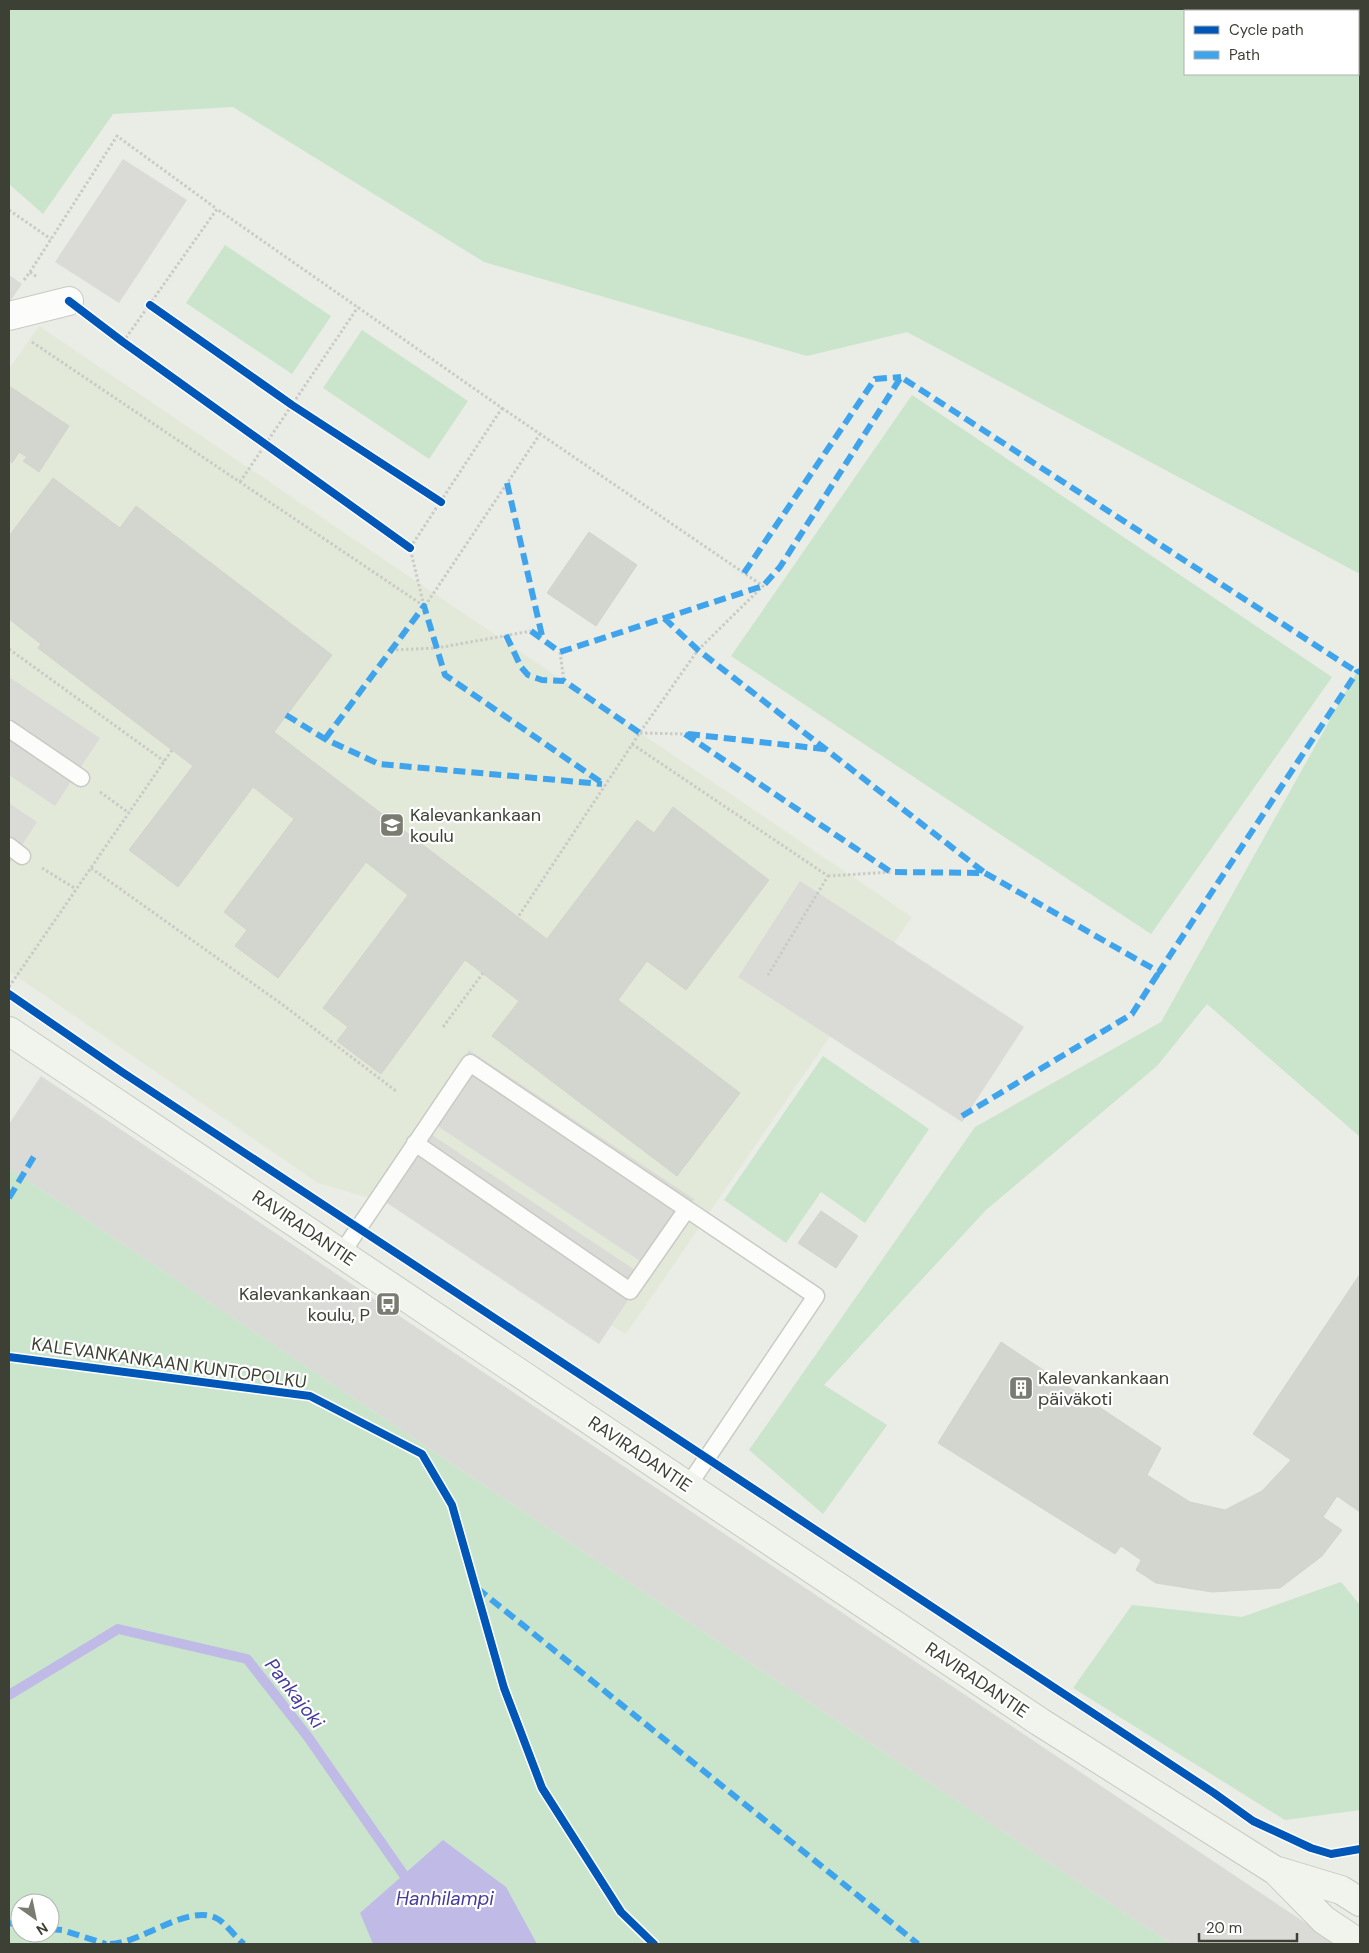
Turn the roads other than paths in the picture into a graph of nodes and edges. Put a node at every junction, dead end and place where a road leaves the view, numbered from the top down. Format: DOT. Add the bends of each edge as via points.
graph roads {
  1 [pos="70,301"];
  2 [pos="9,316"];
  3 [pos="9,729"];
  4 [pos="81,778"];
  5 [pos="9,1030"];
  6 [pos="415,1143"];
  7 [pos="687,1209"];
  8 [pos="342,1254"];
  9 [pos="688,1486"];
  10 [pos="1276,1871"];
  11 [pos="1360,1902"];
  12 [pos="1360,1944"];
  1 -- 2 [label="street"];
  3 -- 4 [label="lane"];
  5 -- 8 [label="street, RAVIRADANTIE"];
  6 -- 7 [label="lane" via="470,1063"];
  6 -- 7 [label="lane" via="630,1291"];
  6 -- 8 [label="lane"];
  7 -- 9 [label="lane" via="816,1296"];
  8 -- 9 [label="street, RAVIRADANTIE"];
  9 -- 10 [label="street, RAVIRADANTIE" via="1040,1722"];
  10 -- 11 [label="street, RAVIRADANTIE" via="1341,1890"];
  10 -- 12 [label="street, RAVIRADANTIE" via="1324,1920"];
}
